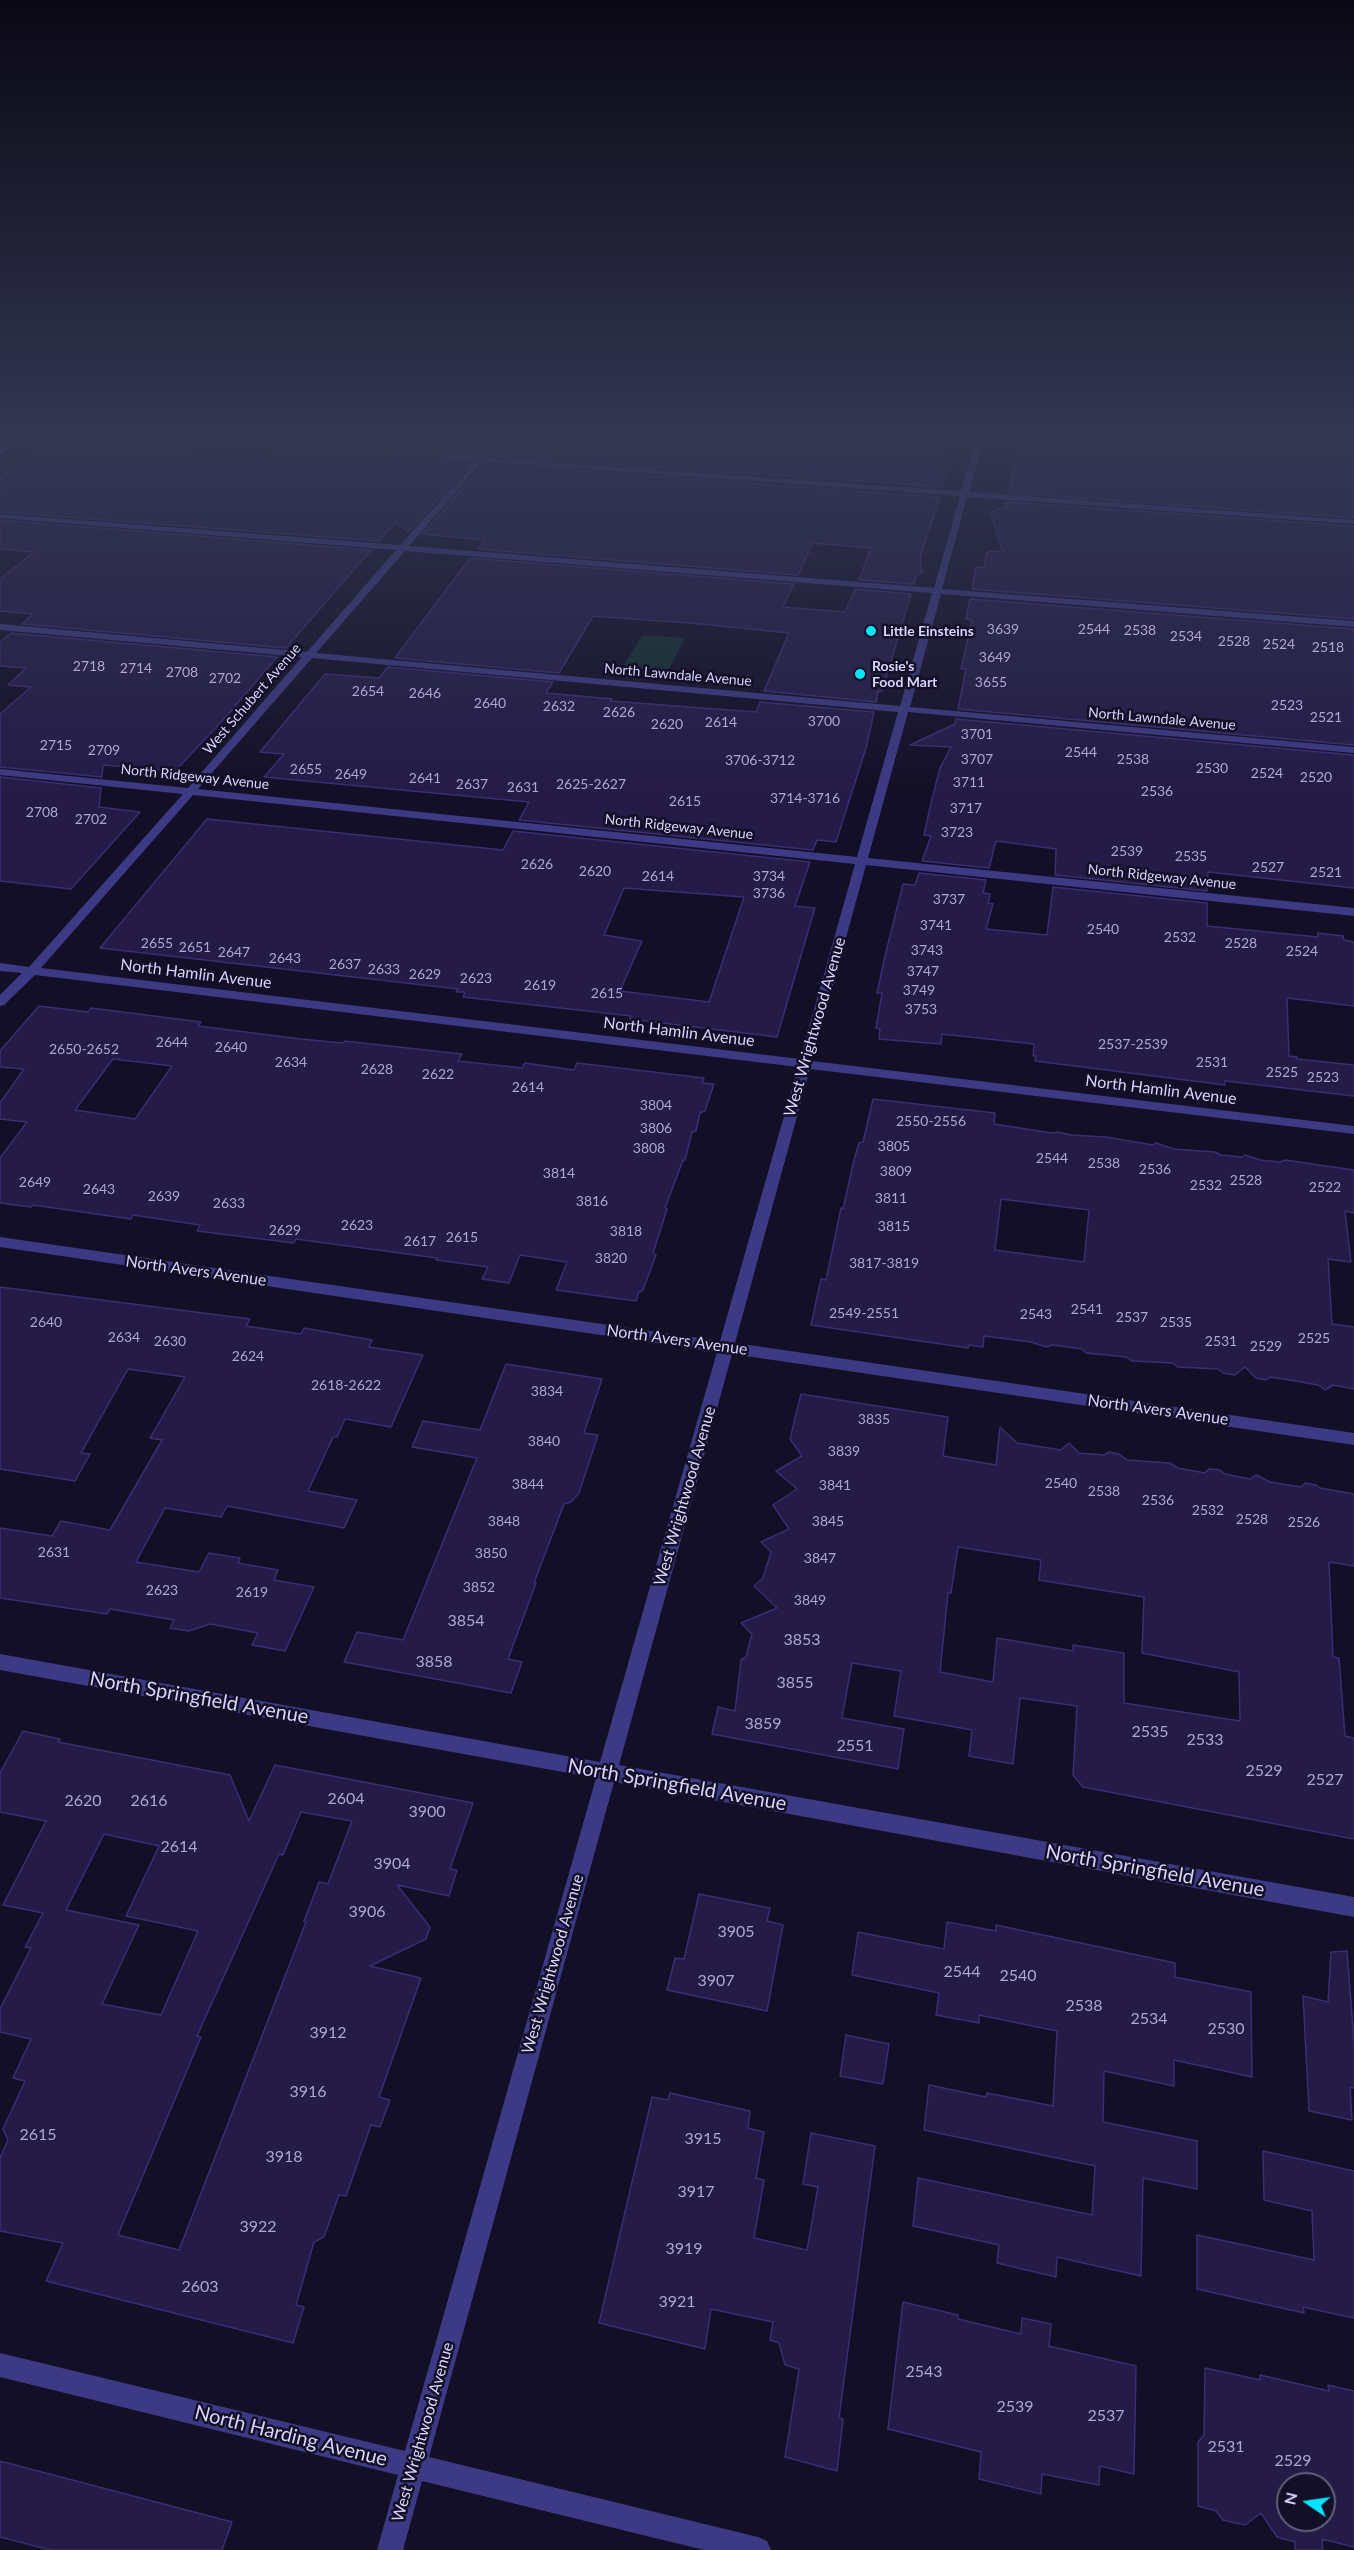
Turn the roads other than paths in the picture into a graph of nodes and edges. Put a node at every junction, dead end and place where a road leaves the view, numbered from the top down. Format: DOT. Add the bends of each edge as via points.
graph roads {
  1 [pos="393,560"];
  2 [pos="552,560"];
  3 [pos="946,560"];
  4 [pos="937,591"];
  5 [pos="1354,624"];
  6 [pos="0,627"];
  7 [pos="310,655"];
  8 [pos="904,709"];
  9 [pos="1354,750"];
  10 [pos="0,772"];
  11 [pos="191,792"];
  12 [pos="862,861"];
  13 [pos="1354,912"];
  14 [pos="0,967"];
  15 [pos="32,971"];
  16 [pos="0,1002"];
  17 [pos="805,1064"];
  18 [pos="1354,1130"];
  19 [pos="0,1242"];
  20 [pos="726,1347"];
  21 [pos="1354,1438"];
  22 [pos="0,1662"];
  23 [pos="608,1772"];
  24 [pos="1354,1907"];
  25 [pos="0,2365"];
  26 [pos="413,2466"];
  27 [pos="390,2550"];
  28 [pos="758,2550"];
  1 -- 7 [label="street, West Schubert Avenue"];
  2 -- 4 [label="street"];
  3 -- 4 [label="street, West Wrightwood Avenue"];
  4 -- 5 [label="street"];
  4 -- 8 [label="street, West Wrightwood Avenue"];
  6 -- 7 [label="street, North Lawndale Avenue"];
  7 -- 8 [label="street, North Lawndale Avenue"];
  7 -- 11 [label="street, West Schubert Avenue"];
  8 -- 9 [label="street, North Lawndale Avenue"];
  8 -- 12 [label="street, West Wrightwood Avenue"];
  10 -- 11 [label="street, North Ridgeway Avenue"];
  11 -- 12 [label="street, North Ridgeway Avenue"];
  11 -- 15 [label="street, West Schubert Avenue"];
  12 -- 13 [label="street, North Ridgeway Avenue"];
  12 -- 17 [label="street, West Wrightwood Avenue"];
  14 -- 15 [label="street, North Hamlin Avenue"];
  15 -- 16 [label="street, West Schubert Avenue"];
  15 -- 17 [label="street, North Hamlin Avenue"];
  17 -- 18 [label="street, North Hamlin Avenue"];
  17 -- 20 [label="street, West Wrightwood Avenue"];
  19 -- 20 [label="street, North Avers Avenue"];
  20 -- 21 [label="street, North Avers Avenue"];
  20 -- 23 [label="street, West Wrightwood Avenue"];
  22 -- 23 [label="street, North Springfield Avenue"];
  23 -- 24 [label="street, North Springfield Avenue"];
  23 -- 26 [label="street, West Wrightwood Avenue"];
  25 -- 26 [label="street, North Harding Avenue"];
  26 -- 27 [label="street, West Wrightwood Avenue"];
  26 -- 28 [label="street, North Harding Avenue"];
}
